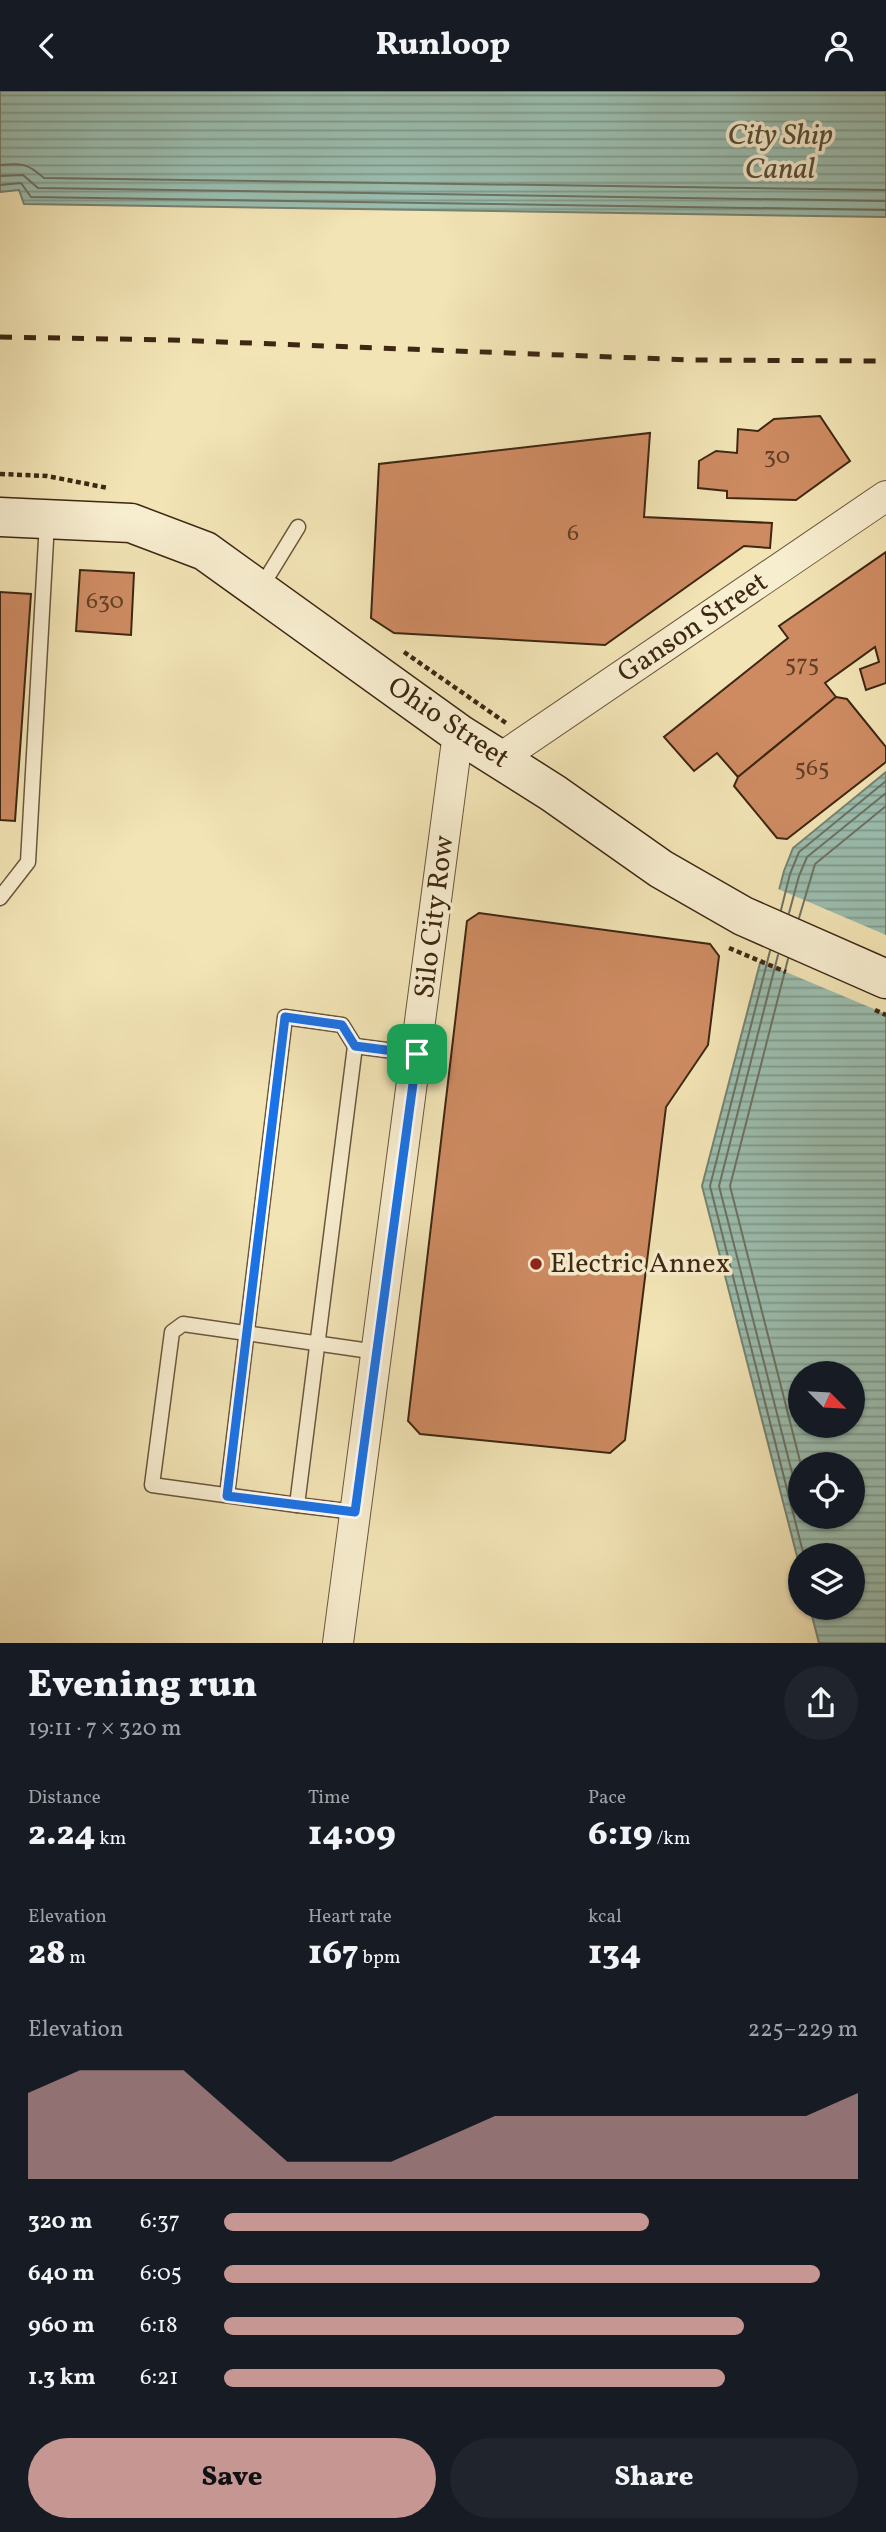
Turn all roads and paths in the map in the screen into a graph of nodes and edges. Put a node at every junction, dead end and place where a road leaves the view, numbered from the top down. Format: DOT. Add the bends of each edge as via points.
graph roads {
  1 [pos="886,496"];
  2 [pos="0,517"];
  3 [pos="48,519"];
  4 [pos="298,527"];
  5 [pos="259,590"];
  6 [pos="393,645"];
  7 [pos="458,733"];
  8 [pos="504,742"];
  9 [pos="0,898"];
  10 [pos="886,979"];
  11 [pos="355,1046"];
  12 [pos="417,1054"];
  13 [pos="246,1334"];
  14 [pos="318,1342"];
  15 [pos="377,1352"];
  16 [pos="227,1496"];
  17 [pos="297,1505"];
  18 [pos="355,1512"];
  19 [pos="338,1643"];
  1 -- 8 [label="street, Ganson Street"];
  2 -- 3 [label="street, Ohio Street"];
  3 -- 5 [label="street, Ohio Street" via="131,523 205,551"];
  3 -- 9 [label="lane" via="28,862"];
  4 -- 5 [label="lane"];
  5 -- 7 [label="street, Ohio Street"];
  6 -- 8 [label="path"];
  7 -- 8 [label="street, Ohio Street"];
  7 -- 12 [label="street, Silo City Row"];
  8 -- 10 [label="street, Ohio Street" via="552,793 661,869 743,916"];
  11 -- 12 [label="lane"];
  11 -- 13 [label="lane" via="342,1025 285,1017"];
  11 -- 14 [label="lane"];
  12 -- 15 [label="street, Silo City Row"];
  13 -- 14 [label="lane"];
  13 -- 16 [label="lane"];
  13 -- 16 [label="lane" via="183,1324 172,1332 152,1485"];
  14 -- 15 [label="lane"];
  14 -- 17 [label="lane"];
  15 -- 18 [label="street, Silo City Row"];
  16 -- 17 [label="lane"];
  17 -- 18 [label="lane"];
  18 -- 19 [label="street, Silo City Row"];
}
